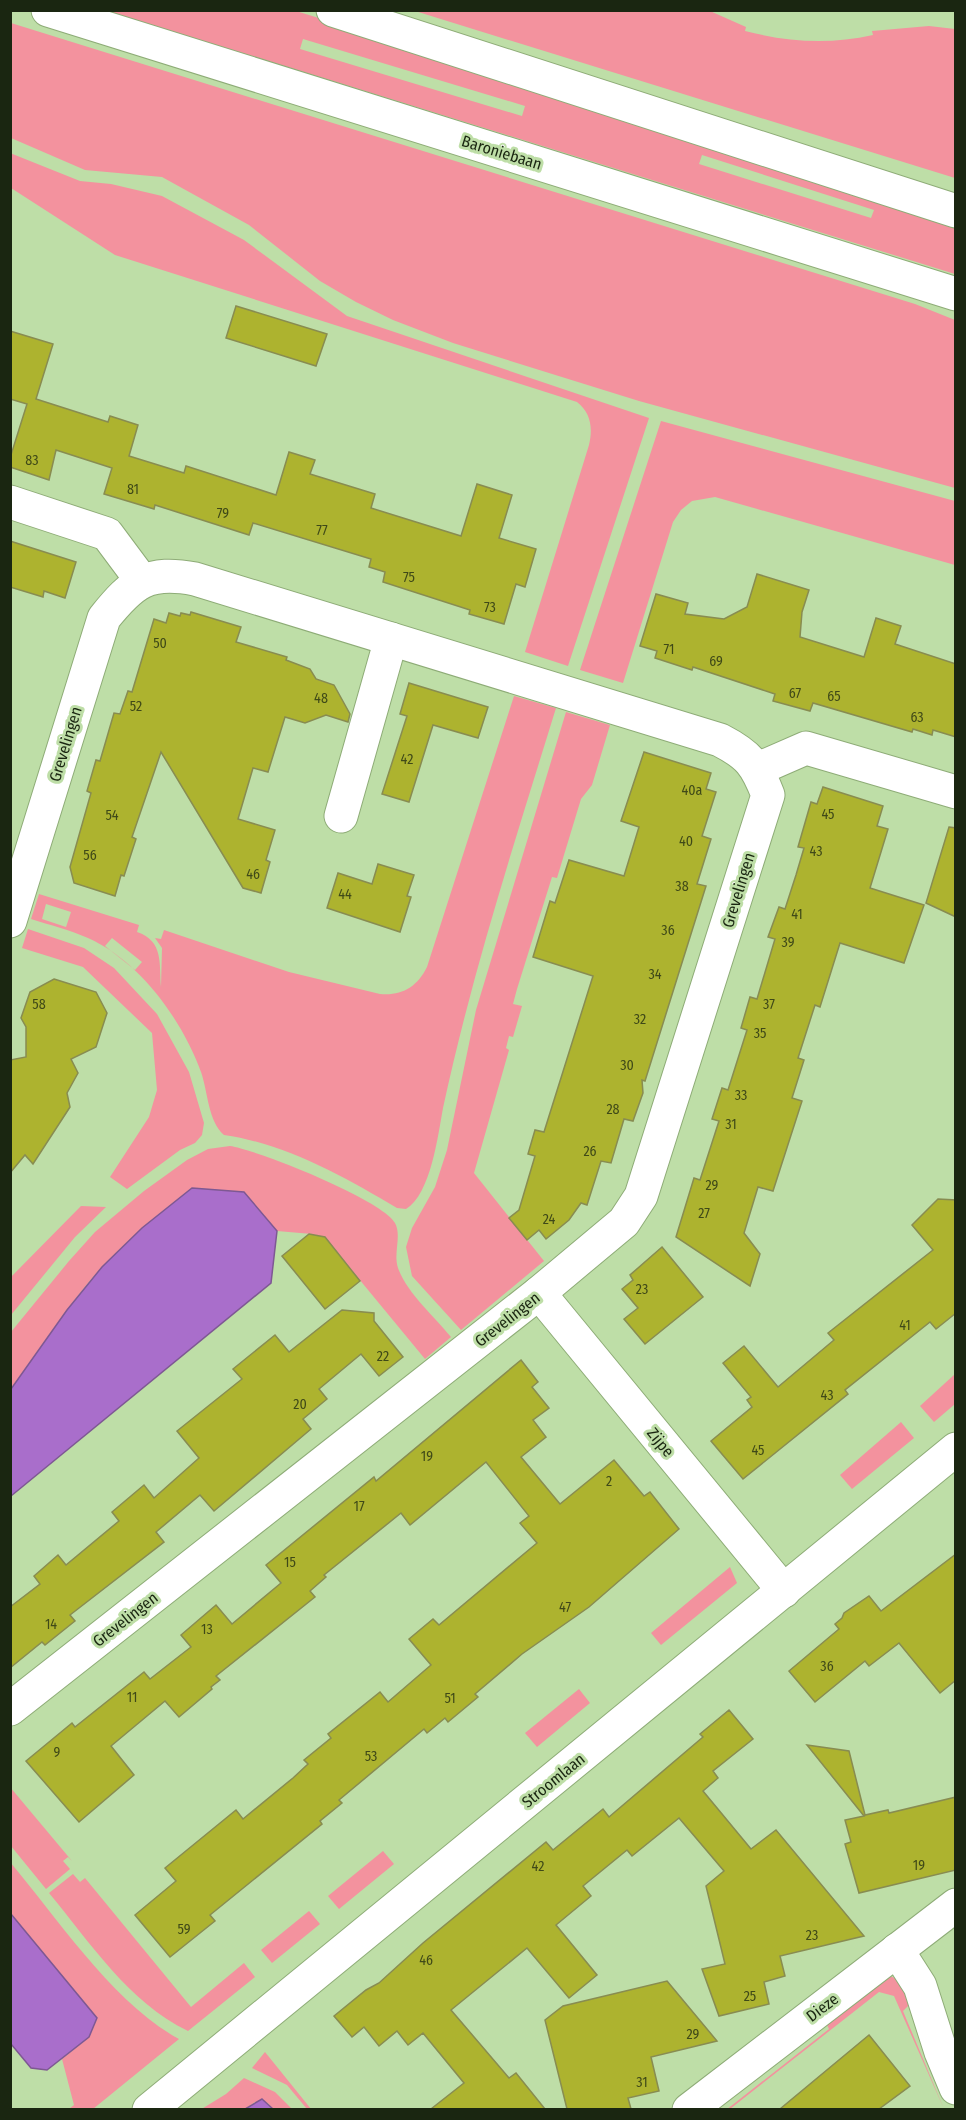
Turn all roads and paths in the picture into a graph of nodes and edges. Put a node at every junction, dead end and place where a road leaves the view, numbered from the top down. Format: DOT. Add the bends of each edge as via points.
graph roads {
  1 [pos="48,10"];
  2 [pos="333,10"];
  3 [pos="956,211"];
  4 [pos="956,294"];
  5 [pos="10,502"];
  6 [pos="142,581"];
  7 [pos="391,639"];
  8 [pos="758,769"];
  9 [pos="956,792"];
  10 [pos="340,816"];
  11 [pos="10,921"];
  12 [pos="539,1293"];
  13 [pos="956,1449"];
  14 [pos="784,1591"];
  15 [pos="10,1709"];
  16 [pos="956,1905"];
  17 [pos="897,1950"];
  18 [pos="956,2088"];
  19 [pos="149,2109"];
  20 [pos="689,2109"];
  1 -- 4 [label="street, Baroniebaan"];
  2 -- 3 [label="street"];
  5 -- 6 [label="street" via="107,534"];
  6 -- 7 [label="street, Grevelingen" via="169,574 195,579"];
  6 -- 11 [label="street, Grevelingen" via="120,598 104,618"];
  7 -- 8 [label="street, Grevelingen" via="720,740 742,752"];
  7 -- 10 [label="street"];
  8 -- 9 [label="street" via="806,748"];
  8 -- 12 [label="street, Grevelingen" via="768,795 641,1196 624,1222"];
  12 -- 14 [label="street, Zijpe"];
  12 -- 15 [label="street, Grevelingen"];
  13 -- 14 [label="street, Stroomlaan"];
  14 -- 19 [label="street, Stroomlaan"];
  16 -- 17 [label="street, Dieze"];
  17 -- 18 [label="street" via="920,1986"];
  17 -- 20 [label="street, Dieze"];
}
